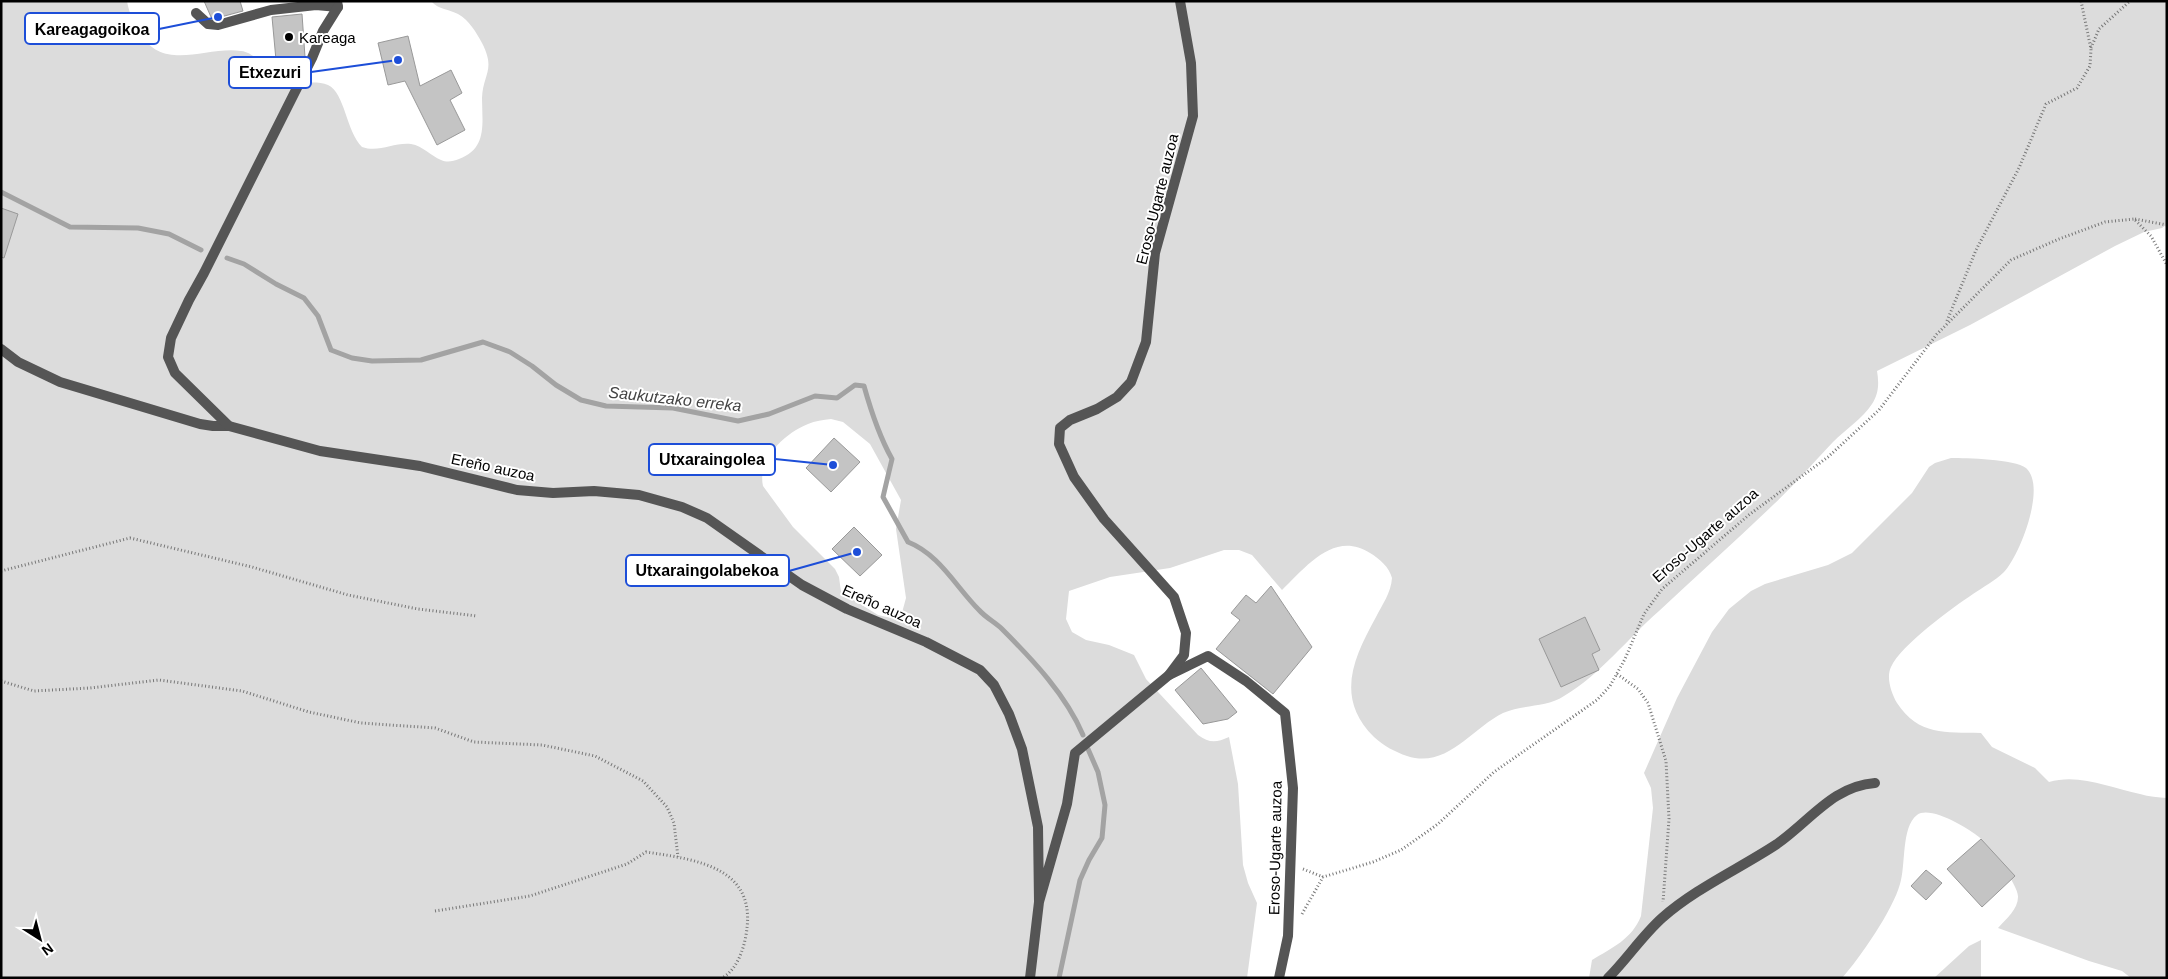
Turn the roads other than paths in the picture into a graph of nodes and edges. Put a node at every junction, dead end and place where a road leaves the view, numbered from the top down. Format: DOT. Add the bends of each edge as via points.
graph roads {
  1 [pos="1180,1"];
  2 [pos="338,4"];
  3 [pos="196,13"];
  4 [pos="1,349"];
  5 [pos="229,426"];
  6 [pos="1169,675"];
  7 [pos="1876,783"];
  8 [pos="1039,902"];
  9 [pos="1030,978"];
  10 [pos="1279,978"];
  11 [pos="1608,978"];
  1 -- 6 [label="street, Eroso-Ugarte auzoa" via="1191,63 1193,116 1156,253 1146,342 1131,382 1117,397 1060,428 1058,444 1074,476 1104,519 1174,597 1186,633 1184,655"];
  2 -- 3 [label="street" via="271,10 218,25 208,24"];
  2 -- 5 [label="street, Ereño auzoa" via="171,338 168,357 175,373"];
  4 -- 5 [label="street" via="18,362 60,382 200,424"];
  5 -- 8 [label="street, Ereño auzoa" via="320,451 420,466 517,490 639,495 682,507 707,518 802,585 980,670 994,684 1022,749 1038,827"];
  6 -- 8 [label="street, Eroso-Ugarte auzoa" via="1075,753 1067,804"];
  6 -- 10 [label="street, Eroso-Ugarte auzoa" via="1208,656 1246,681 1285,713 1293,788 1288,936"];
  7 -- 11 [label="street" via="1859,784 1832,798 1778,843 1683,901"];
  8 -- 9 [label="street, Eroso-Ugarte auzoa"];
}
